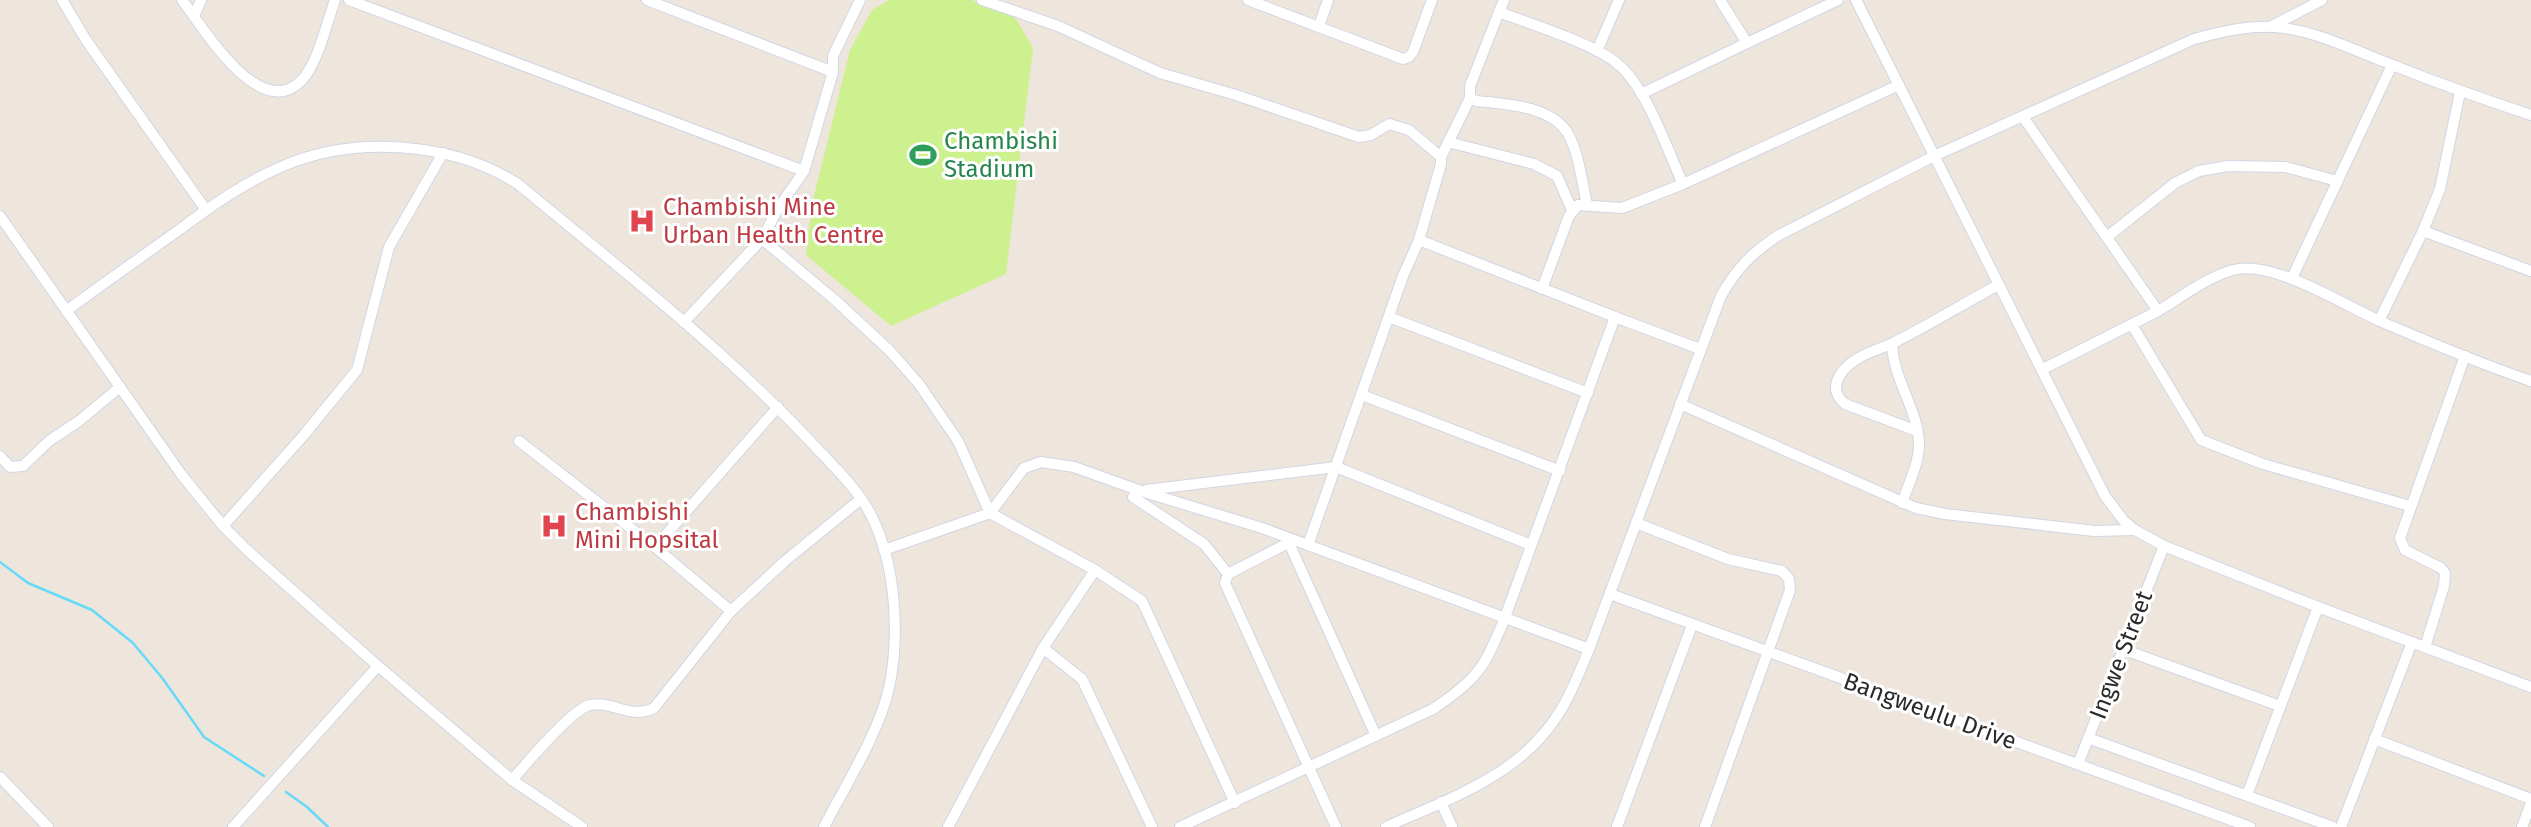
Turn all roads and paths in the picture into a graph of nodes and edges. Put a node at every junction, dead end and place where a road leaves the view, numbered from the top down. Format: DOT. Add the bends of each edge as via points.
graph roads {
  1 [pos="62,0"];
  2 [pos="182,0"];
  3 [pos="201,0"];
  4 [pos="335,0"];
  5 [pos="349,0"];
  6 [pos="647,0"];
  7 [pos="860,0"];
  8 [pos="982,0"];
  9 [pos="1248,0"];
  10 [pos="1328,0"];
  11 [pos="1432,0"];
  12 [pos="1504,0"];
  13 [pos="1619,0"];
  14 [pos="1720,0"];
  15 [pos="1838,0"];
  16 [pos="1856,0"];
  17 [pos="2322,0"];
  18 [pos="1499,12"];
  19 [pos="194,16"];
  20 [pos="1319,26"];
  21 [pos="2270,27"];
  22 [pos="1747,43"];
  23 [pos="1597,51"];
  24 [pos="2392,65"];
  25 [pos="833,72"];
  26 [pos="1899,85"];
  27 [pos="2460,92"];
  28 [pos="1641,94"];
  29 [pos="1470,98"];
  30 [pos="2531,115"];
  31 [pos="2023,117"];
  32 [pos="1448,142"];
  33 [pos="443,153"];
  34 [pos="1934,156"];
  35 [pos="1441,157"];
  36 [pos="804,171"];
  37 [pos="2337,181"];
  38 [pos="1683,184"];
  39 [pos="1587,205"];
  40 [pos="206,210"];
  41 [pos="1572,210"];
  42 [pos="0,216"];
  43 [pos="2423,231"];
  44 [pos="2106,237"];
  45 [pos="762,239"];
  46 [pos="1419,240"];
  47 [pos="2531,271"];
  48 [pos="2292,278"];
  49 [pos="1998,285"];
  50 [pos="1542,289"];
  51 [pos="66,310"];
  52 [pos="2158,311"];
  53 [pos="1389,317"];
  54 [pos="1615,317"];
  55 [pos="2379,321"];
  56 [pos="684,322"];
  57 [pos="2132,325"];
  58 [pos="1892,344"];
  59 [pos="1700,349"];
  60 [pos="2465,356"];
  61 [pos="2043,369"];
  62 [pos="2531,381"];
  63 [pos="120,387"];
  64 [pos="1588,393"];
  65 [pos="1362,395"];
  66 [pos="1680,404"];
  67 [pos="778,407"];
  68 [pos="1917,431"];
  69 [pos="519,442"];
  70 [pos="0,456"];
  71 [pos="1336,467"];
  72 [pos="1560,471"];
  73 [pos="1137,494"];
  74 [pos="862,499"];
  75 [pos="1902,503"];
  76 [pos="2410,506"];
  77 [pos="990,513"];
  78 [pos="1636,523"];
  79 [pos="223,526"];
  80 [pos="2135,530"];
  81 [pos="1292,541"];
  82 [pos="1308,545"];
  83 [pos="1531,545"];
  84 [pos="2164,546"];
  85 [pos="655,547"];
  86 [pos="884,550"];
  87 [pos="1095,570"];
  88 [pos="1228,574"];
  89 [pos="1610,594"];
  90 [pos="2318,607"];
  91 [pos="731,611"];
  92 [pos="1504,620"];
  93 [pos="1692,625"];
  94 [pos="2412,642"];
  95 [pos="2425,646"];
  96 [pos="1043,648"];
  97 [pos="1589,649"];
  98 [pos="2122,649"];
  99 [pos="1766,651"];
  100 [pos="378,666"];
  101 [pos="2531,687"];
  102 [pos="2280,706"];
  103 [pos="1376,736"];
  104 [pos="2088,738"];
  105 [pos="2374,739"];
  106 [pos="2078,764"];
  107 [pos="1308,769"];
  108 [pos="0,777"];
  109 [pos="512,780"];
  110 [pos="2247,795"];
  111 [pos="2531,801"];
  112 [pos="1441,802"];
  113 [pos="1235,803"];
  114 [pos="48,827"];
  115 [pos="233,827"];
  116 [pos="582,827"];
  117 [pos="824,827"];
  118 [pos="948,827"];
  119 [pos="1152,827"];
  120 [pos="1180,827"];
  121 [pos="1336,827"];
  122 [pos="1386,827"];
  123 [pos="1452,827"];
  124 [pos="1617,827"];
  125 [pos="1705,827"];
  126 [pos="2250,827"];
  127 [pos="2333,827"];
  128 [pos="2341,827"];
  129 [pos="2522,827"];
  1 -- 40 [label="street"];
  2 -- 19 [label="street"];
  3 -- 19 [label="street"];
  4 -- 19 [label="street" via="303,79 293,88 281,90 253,85"];
  5 -- 36 [label="street"];
  6 -- 25 [label="street"];
  7 -- 25 [label="street" via="833,56"];
  8 -- 35 [label="street" via="1058,26 1160,73 1359,136 1398,125"];
  9 -- 20 [label="street"];
  10 -- 20 [label="street"];
  11 -- 20 [label="street" via="1413,52 1403,59"];
  12 -- 18 [label="street"];
  13 -- 23 [label="street"];
  14 -- 22 [label="street"];
  15 -- 22 [label="street"];
  16 -- 26 [label="street"];
  17 -- 21 [label="street"];
  18 -- 23 [label="street"];
  18 -- 29 [label="street" via="1470,86"];
  21 -- 24 [label="street" via="2322,38"];
  21 -- 31 [label="street" via="2194,39"];
  22 -- 28 [label="street"];
  23 -- 28 [label="street" via="1620,65"];
  24 -- 27 [label="street"];
  24 -- 37 [label="street"];
  25 -- 36 [label="street"];
  26 -- 34 [label="street"];
  26 -- 38 [label="street"];
  27 -- 30 [label="street"];
  27 -- 43 [label="street" via="2443,178"];
  28 -- 38 [label="street"];
  29 -- 32 [label="street"];
  29 -- 39 [label="street" via="1524,108 1563,127 1576,153"];
  31 -- 34 [label="street"];
  31 -- 44 [label="street"];
  32 -- 35 [label="street"];
  32 -- 41 [label="street" via="1534,164 1557,176"];
  33 -- 40 [label="street" via="388,148 313,156 267,173"];
  33 -- 56 [label="street" via="484,166 518,184"];
  33 -- 79 [label="street" via="389,247 357,370"];
  34 -- 49 [label="street"];
  34 -- 59 [label="street" via="1759,248 1731,278"];
  35 -- 46 [label="street"];
  36 -- 45 [label="street"];
  37 -- 44 [label="street" via="2286,167 2228,166 2199,171 2175,183"];
  37 -- 48 [label="street"];
  38 -- 39 [label="street" via="1622,208"];
  39 -- 41 [label="street"];
  40 -- 51 [label="street"];
  41 -- 50 [label="street"];
  42 -- 51 [label="street"];
  43 -- 47 [label="street"];
  43 -- 55 [label="street"];
  44 -- 52 [label="street"];
  45 -- 56 [label="street"];
  45 -- 77 [label="street" via="835,300 919,384 958,442"];
  46 -- 50 [label="street"];
  46 -- 53 [label="street"];
  48 -- 52 [label="street" via="2246,268 2233,270"];
  48 -- 55 [label="street"];
  49 -- 58 [label="street"];
  49 -- 61 [label="street"];
  50 -- 54 [label="street"];
  51 -- 63 [label="street"];
  52 -- 57 [label="street"];
  53 -- 64 [label="street"];
  53 -- 65 [label="street"];
  54 -- 59 [label="street"];
  54 -- 64 [label="street"];
  55 -- 60 [label="street"];
  56 -- 67 [label="street"];
  57 -- 61 [label="street"];
  57 -- 76 [label="street" via="2201,440 2263,464"];
  58 -- 68 [label="street" via="1894,365"];
  58 -- 68 [label="street" via="1851,363 1835,390 1845,404"];
  59 -- 66 [label="street"];
  60 -- 62 [label="street"];
  60 -- 76 [label="street"];
  61 -- 80 [label="street" via="2105,496"];
  63 -- 70 [label="street" via="23,466 10,467"];
  63 -- 79 [label="street"];
  64 -- 72 [label="street"];
  65 -- 71 [label="street"];
  65 -- 72 [label="street"];
  66 -- 75 [label="street"];
  66 -- 78 [label="street"];
  67 -- 74 [label="street"];
  67 -- 85 [label="street"];
  68 -- 75 [label="street" via="1918,454"];
  69 -- 85 [label="street"];
  71 -- 73 [label="street"];
  71 -- 82 [label="street"];
  71 -- 83 [label="street"];
  72 -- 83 [label="street"];
  73 -- 77 [label="street" via="1074,467 1041,462 1024,468"];
  73 -- 81 [label="street"];
  73 -- 88 [label="street" via="1204,544"];
  74 -- 86 [label="street"];
  74 -- 91 [label="street"];
  75 -- 80 [label="street" via="1937,513 2095,531"];
  76 -- 95 [label="street" via="2400,538 2402,546 2445,573"];
  77 -- 86 [label="street"];
  77 -- 87 [label="street"];
  78 -- 89 [label="street"];
  78 -- 99 [label="street" via="1728,559 1782,571 1790,590"];
  79 -- 100 [label="street"];
  80 -- 84 [label="street"];
  81 -- 82 [label="street"];
  81 -- 88 [label="street"];
  81 -- 103 [label="street"];
  82 -- 92 [label="street"];
  83 -- 92 [label="street"];
  84 -- 90 [label="street"];
  84 -- 98 [label="street, Ingwe Street"];
  85 -- 91 [label="street"];
  86 -- 117 [label="street" via="894,621 889,686 878,719"];
  87 -- 96 [label="street"];
  87 -- 113 [label="street" via="1142,601"];
  88 -- 107 [label="street" via="1225,583"];
  89 -- 93 [label="street, Bangweulu Drive"];
  89 -- 97 [label="street"];
  90 -- 94 [label="street"];
  90 -- 102 [label="street"];
  91 -- 109 [label="street" via="654,708 644,713 589,705 563,725"];
  92 -- 97 [label="street"];
  92 -- 103 [label="street" via="1486,662 1465,687 1433,709"];
  93 -- 99 [label="street, Bangweulu Drive"];
  93 -- 124 [label="street"];
  94 -- 95 [label="street"];
  94 -- 105 [label="street"];
  95 -- 101 [label="street"];
  96 -- 118 [label="street"];
  96 -- 119 [label="street" via="1082,679"];
  97 -- 112 [label="street" via="1571,693 1531,748 1496,776"];
  98 -- 102 [label="street"];
  98 -- 104 [label="street, Ingwe Street"];
  99 -- 106 [label="street, Bangweulu Drive"];
  99 -- 125 [label="street"];
  100 -- 109 [label="street"];
  100 -- 115 [label="street"];
  102 -- 110 [label="street"];
  103 -- 107 [label="street"];
  104 -- 106 [label="street, Ingwe Street"];
  104 -- 110 [label="street"];
  105 -- 111 [label="street"];
  105 -- 128 [label="street"];
  106 -- 126 [label="street, Bangweulu Drive"];
  107 -- 113 [label="street"];
  107 -- 121 [label="street"];
  108 -- 114 [label="street"];
  109 -- 116 [label="street"];
  110 -- 127 [label="street"];
  111 -- 129 [label="street"];
  112 -- 122 [label="street"];
  112 -- 123 [label="street"];
  113 -- 120 [label="street"];
}
